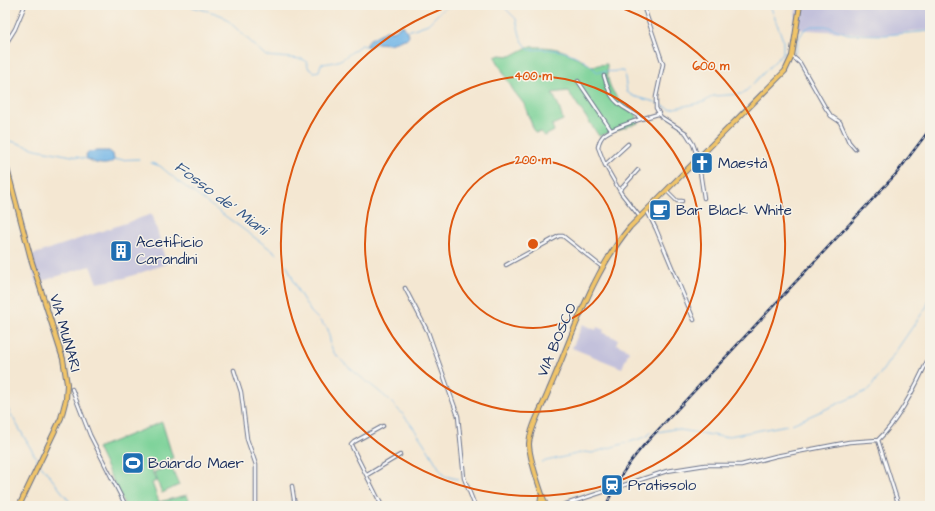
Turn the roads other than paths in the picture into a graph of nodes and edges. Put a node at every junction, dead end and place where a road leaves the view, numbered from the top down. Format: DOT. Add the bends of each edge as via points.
graph roads {
  1 [pos="25,5"];
  2 [pos="643,5"];
  3 [pos="800,5"];
  4 [pos="5,45"];
  5 [pos="792,53"];
  6 [pos="604,76"];
  7 [pos="578,81"];
  8 [pos="658,114"];
  9 [pos="641,119"];
  10 [pos="611,130"];
  11 [pos="628,144"];
  12 [pos="855,149"];
  13 [pos="698,160"];
  14 [pos="5,161"];
  15 [pos="605,165"];
  16 [pos="638,170"];
  17 [pos="620,190"];
  18 [pos="667,191"];
  19 [pos="704,198"];
  20 [pos="682,202"];
  21 [pos="646,211"];
  22 [pos="640,217"];
  23 [pos="506,265"];
  24 [pos="602,267"];
  25 [pos="405,288"];
  26 [pos="694,320"];
  27 [pos="930,355"];
  28 [pos="234,370"];
  29 [pos="72,390"];
  30 [pos="383,426"];
  31 [pos="878,440"];
  32 [pos="400,455"];
  33 [pos="367,475"];
  34 [pos="292,486"];
  35 [pos="541,492"];
  36 [pos="19,506"];
  37 [pos="126,506"];
  38 [pos="256,506"];
  39 [pos="295,506"];
  40 [pos="382,506"];
  41 [pos="475,506"];
  42 [pos="540,506"];
  43 [pos="546,506"];
  44 [pos="560,506"];
  45 [pos="898,506"];
  1 -- 4 [label="street"];
  2 -- 8 [label="street" via="663,64 656,97"];
  3 -- 5 [label="main road, VIA BOSCO"];
  5 -- 12 [label="street" via="800,62 831,116 840,122"];
  5 -- 13 [label="main road, VIA BOSCO" via="785,71 776,82"];
  6 -- 9 [label="street" via="611,95 618,104"];
  7 -- 10 [label="street"];
  8 -- 9 [label="street"];
  8 -- 13 [label="street" via="686,133"];
  9 -- 10 [label="street"];
  10 -- 15 [label="street" via="599,141 598,148"];
  11 -- 15 [label="street"];
  13 -- 18 [label="main road, VIA BOSCO"];
  13 -- 19 [label="street"];
  14 -- 36 [label="main road, VIA MUNARI" via="31,259 63,359 67,394 63,411"];
  15 -- 17 [label="street"];
  16 -- 17 [label="street"];
  17 -- 22 [label="street"];
  18 -- 20 [label="street" via="677,201"];
  18 -- 21 [label="main road, VIA BOSCO"];
  21 -- 22 [label="main road, VIA BOSCO"];
  21 -- 26 [label="street"];
  22 -- 24 [label="main road, VIA BOSCO" via="614,247"];
  23 -- 24 [label="street" via="563,236"];
  24 -- 35 [label="main road, VIA BOSCO" via="531,433 530,454"];
  25 -- 41 [label="street" via="428,332 458,416 464,478"];
  27 -- 31 [label="street" via="917,384 886,433"];
  28 -- 38 [label="street" via="241,392 247,439 256,465"];
  29 -- 37 [label="street" via="90,435"];
  30 -- 33 [label="street" via="351,445"];
  31 -- 44 [label="street" via="849,442 741,465 705,465 667,471"];
  31 -- 45 [label="street"];
  32 -- 33 [label="street"];
  33 -- 40 [label="street"];
  34 -- 39 [label="street"];
  35 -- 42 [label="main road, VIA BOSCO"];
  35 -- 43 [label="main road, VIA BOSCO"];
}
